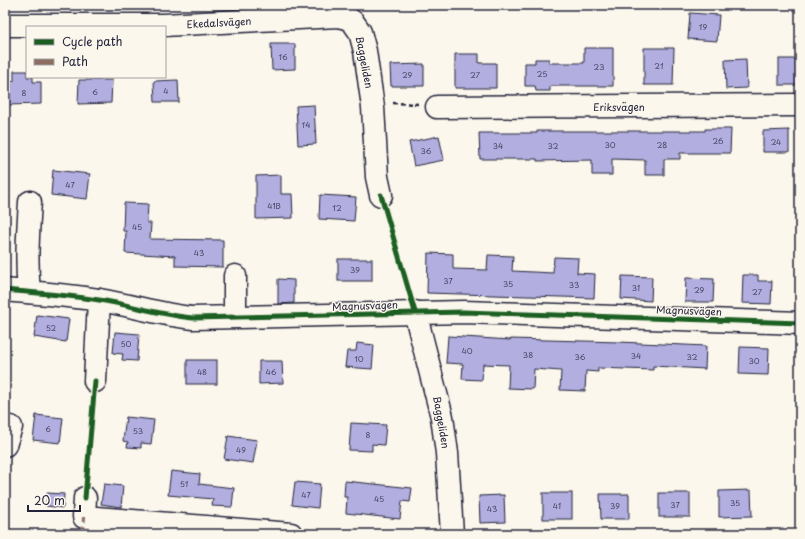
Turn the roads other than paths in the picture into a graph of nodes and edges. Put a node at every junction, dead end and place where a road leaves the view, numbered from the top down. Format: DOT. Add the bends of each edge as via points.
graph roads {
  1 [pos="337,10"];
  2 [pos="5,25"];
  3 [pos="800,104"];
  4 [pos="437,107"];
  5 [pos="381,195"];
  6 [pos="30,202"];
  7 [pos="235,276"];
  8 [pos="5,290"];
  9 [pos="29,292"];
  10 [pos="100,300"];
  11 [pos="415,312"];
  12 [pos="235,317"];
  13 [pos="800,322"];
  14 [pos="95,381"];
  15 [pos="85,507"];
  16 [pos="291,534"];
  17 [pos="452,534"];
  1 -- 2 [label="street, Ekedalsvägen" via="163,25"];
  1 -- 5 [label="street, Baggeliden" via="353,22 360,32 365,51"];
  3 -- 4 [label="street, Eriksvägen"];
  6 -- 9 [label="street"];
  7 -- 12 [label="street"];
  8 -- 9 [label="street, Magnusvägen"];
  9 -- 10 [label="street, Magnusvägen"];
  10 -- 12 [label="street, Magnusvägen" via="173,316"];
  10 -- 14 [label="street"];
  11 -- 12 [label="street, Magnusvägen"];
  11 -- 13 [label="street, Magnusvägen"];
  11 -- 17 [label="street, Baggeliden" via="442,417"];
  15 -- 16 [label="street"];
}
